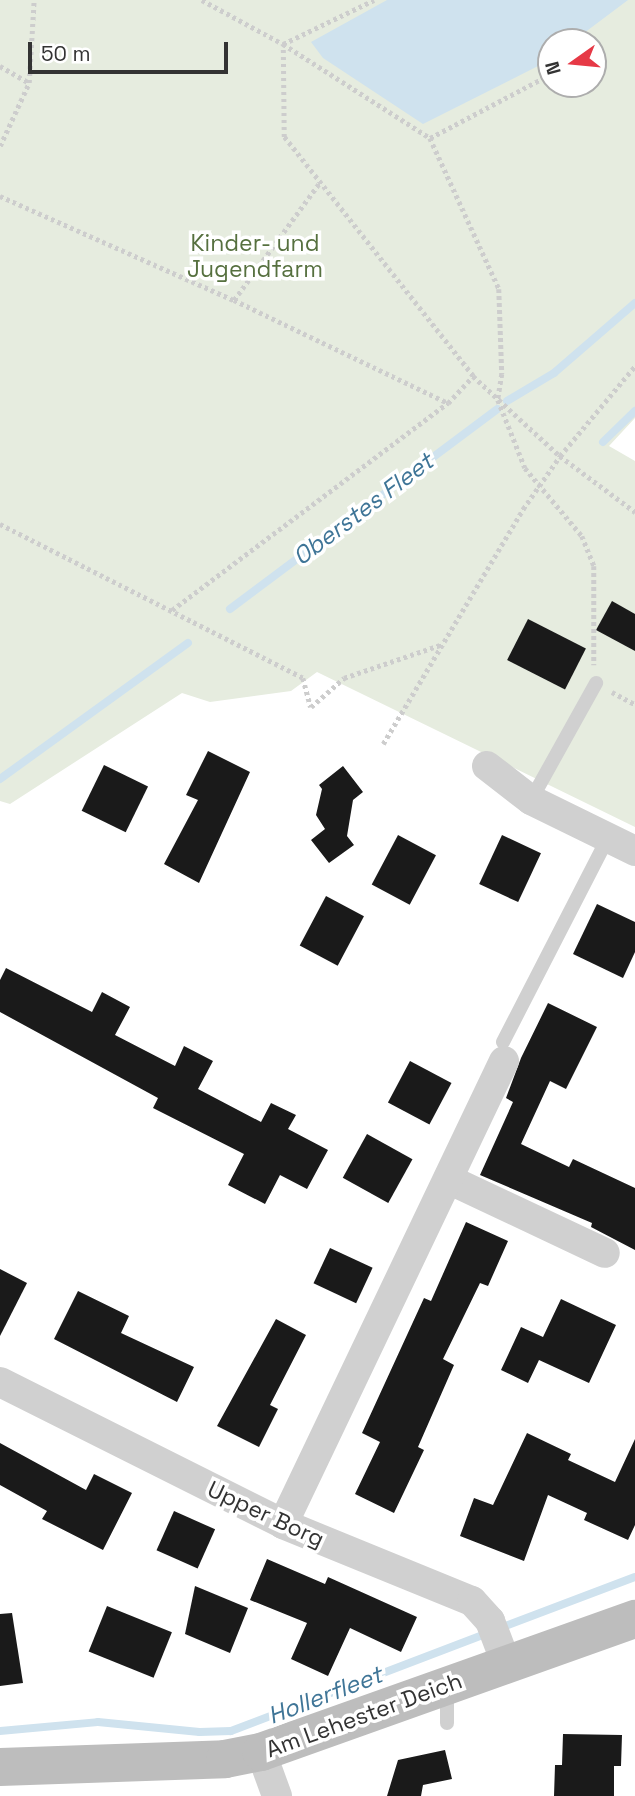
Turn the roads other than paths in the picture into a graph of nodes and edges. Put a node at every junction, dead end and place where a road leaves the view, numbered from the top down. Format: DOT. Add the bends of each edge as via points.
graph roads {
  1 [pos="596,683"];
  2 [pos="487,766"];
  3 [pos="531,800"];
  4 [pos="622,845"];
  5 [pos="504,1052"];
  6 [pos="450,1180"];
  7 [pos="606,1252"];
  8 [pos="0,1381"];
  9 [pos="283,1524"];
  10 [pos="635,1619"];
  11 [pos="498,1641"];
  12 [pos="447,1685"];
  13 [pos="447,1723"];
  14 [pos="261,1752"];
  15 [pos="0,1767"];
  16 [pos="277,1796"];
  1 -- 3 [label="lane"];
  2 -- 3 [label="street"];
  3 -- 4 [label="street"];
  4 -- 5 [label="lane"];
  5 -- 6 [label="street"];
  6 -- 7 [label="street"];
  6 -- 9 [label="street"];
  8 -- 9 [label="street, Upper Borg"];
  9 -- 11 [label="street, Upper Borg" via="447,1589 483,1609"];
  10 -- 11 [label="street, Am Lehester Deich"];
  11 -- 12 [label="street, Am Lehester Deich"];
  12 -- 13 [label="lane"];
  12 -- 14 [label="street, Am Lehester Deich"];
  14 -- 15 [label="street, Am Lehester Deich" via="225,1759"];
  14 -- 16 [label="street"];
}
